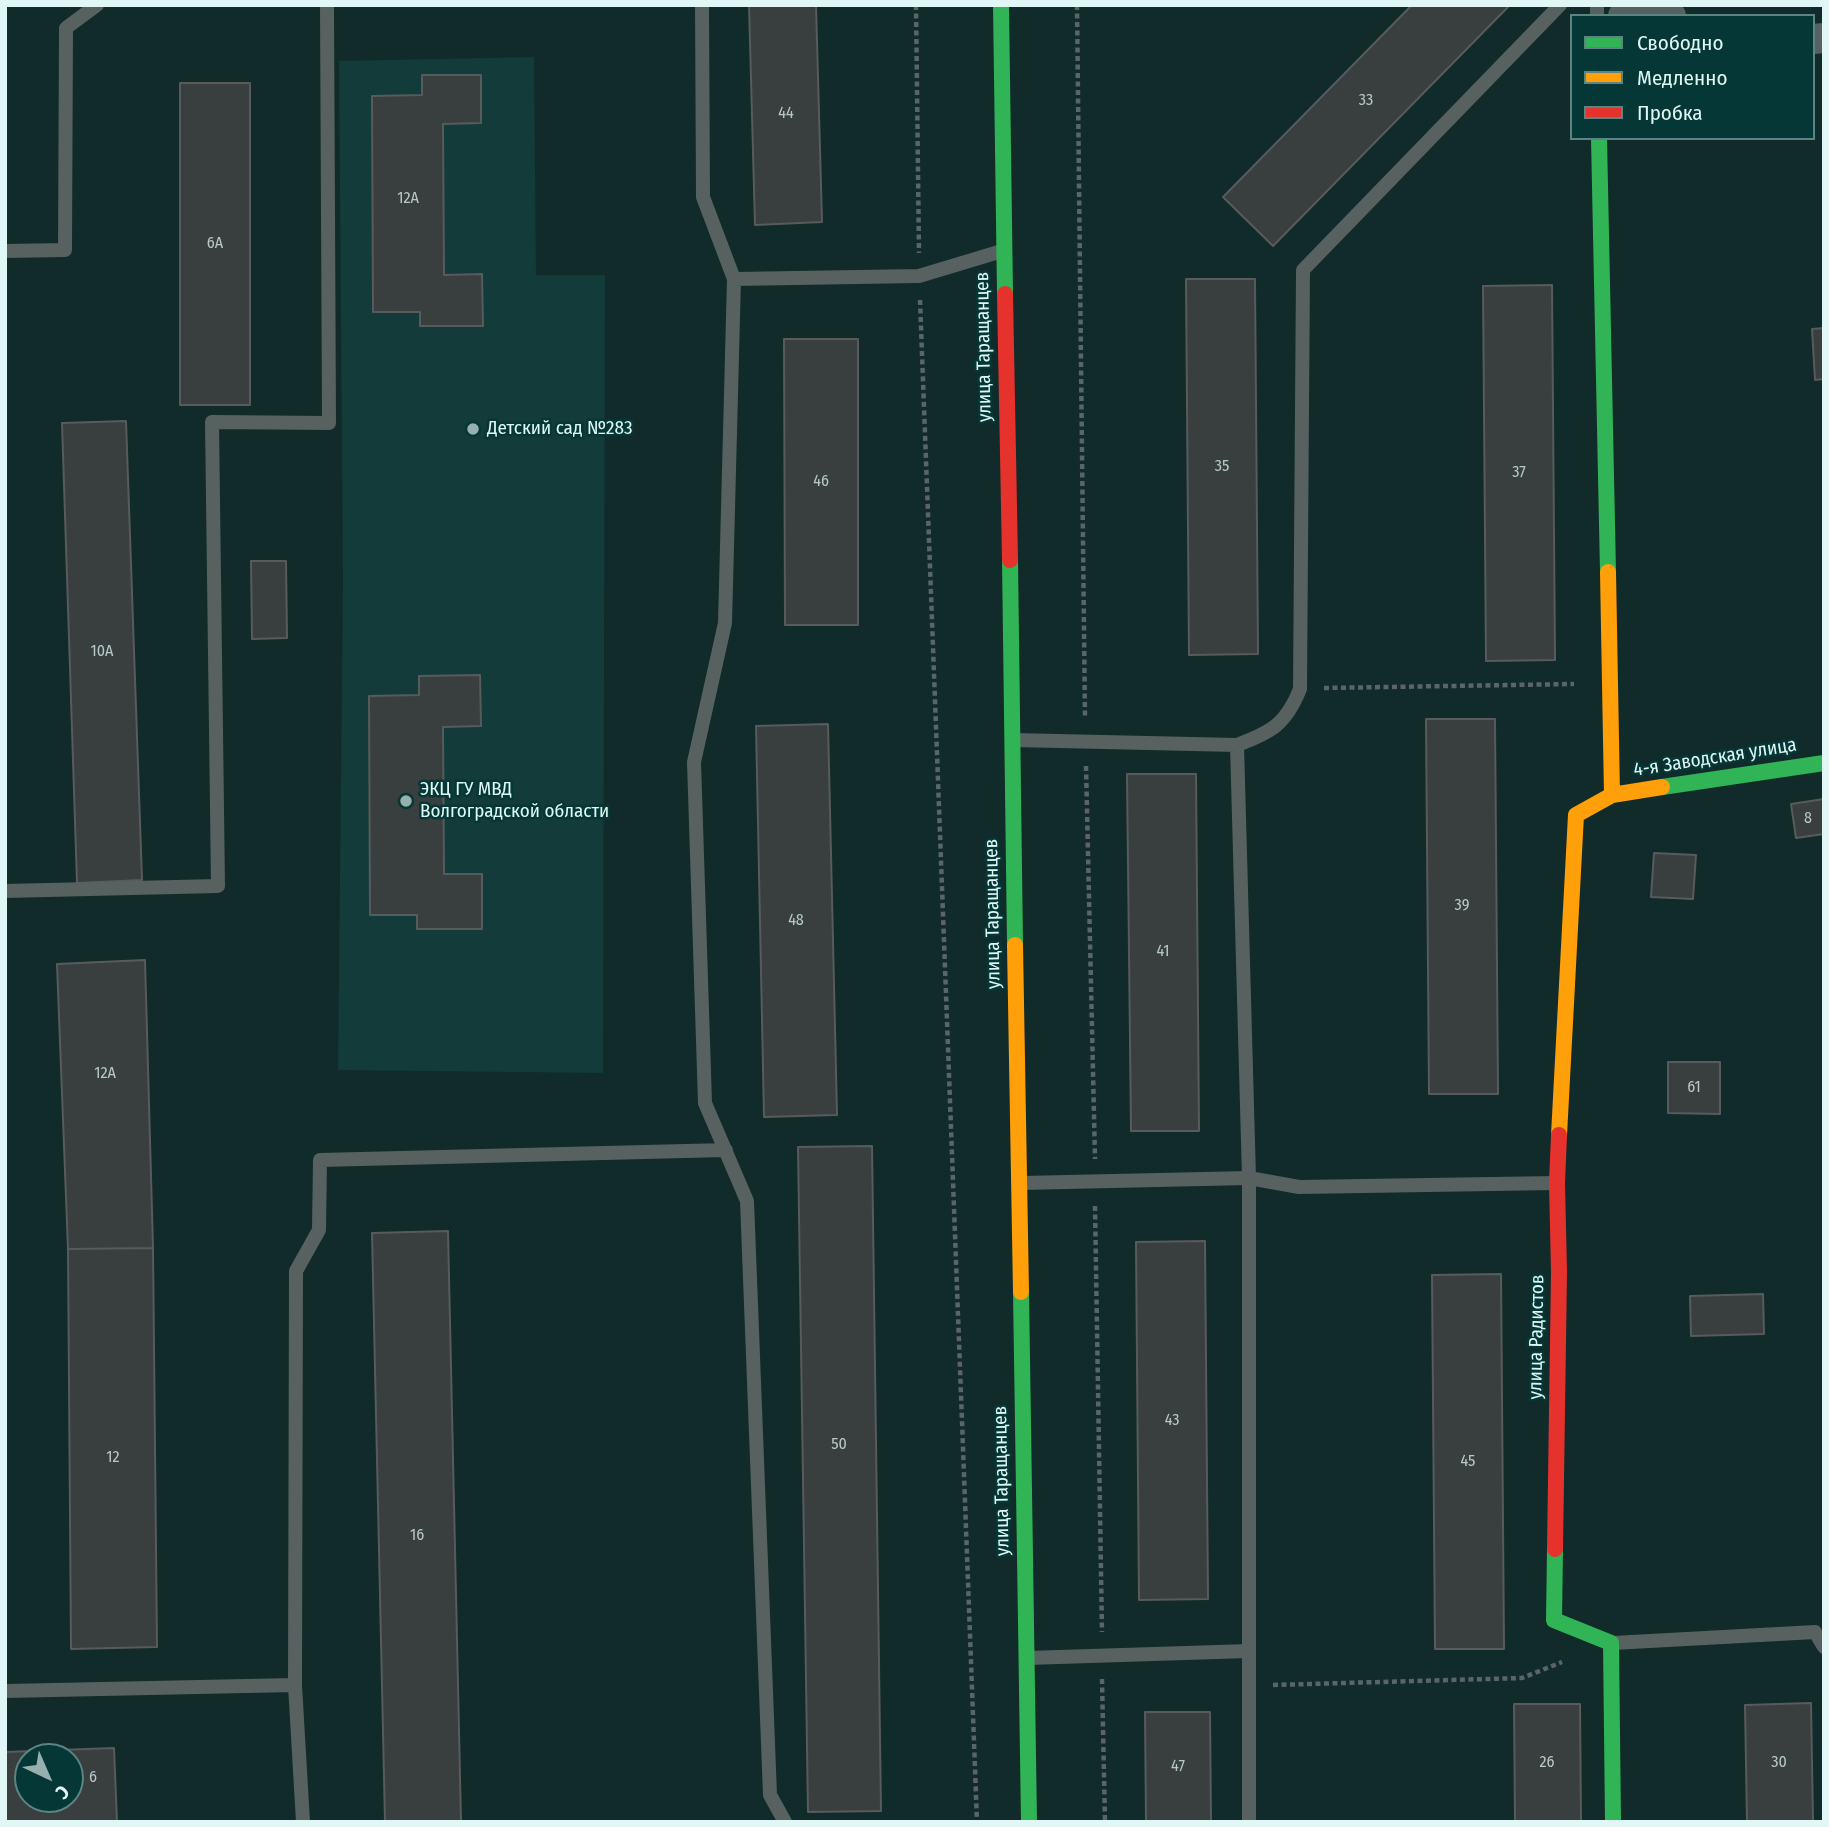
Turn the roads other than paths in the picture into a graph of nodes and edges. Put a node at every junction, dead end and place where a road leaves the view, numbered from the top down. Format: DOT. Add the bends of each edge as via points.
graph roads {
  1 [pos="97,5"];
  2 [pos="327,5"];
  3 [pos="702,5"];
  4 [pos="1001,5"];
  5 [pos="1560,5"];
  6 [pos="1664,10"];
  7 [pos="1637,14"];
  8 [pos="1600,140"];
  9 [pos="5,251"];
  10 [pos="1004,251"];
  11 [pos="734,279"];
  12 [pos="1011,740"];
  13 [pos="1237,745"];
  14 [pos="1824,763"];
  15 [pos="1612,795"];
  16 [pos="5,891"];
  17 [pos="726,1150"];
  18 [pos="1250,1178"];
  19 [pos="1018,1183"];
  20 [pos="1557,1183"];
  21 [pos="1611,1643"];
  22 [pos="1824,1647"];
  23 [pos="1249,1651"];
  24 [pos="1026,1658"];
  25 [pos="295,1685"];
  26 [pos="5,1691"];
  27 [pos="303,1822"];
  28 [pos="785,1822"];
  29 [pos="1029,1822"];
  30 [pos="1249,1822"];
  31 [pos="1613,1822"];
  1 -- 9 [label="lane" via="66,28 65,250"];
  2 -- 16 [label="lane" via="329,423 212,422 218,886"];
  3 -- 11 [label="lane" via="703,197"];
  4 -- 10 [label="street, улица Таращанцев"];
  5 -- 13 [label="lane" via="1303,270 1300,689 1291,712 1265,735"];
  6 -- 7 [label="street"];
  8 -- 15 [label="street"];
  10 -- 11 [label="lane" via="919,276"];
  10 -- 12 [label="street, улица Таращанцев"];
  11 -- 17 [label="lane" via="725,623 694,762 705,1103"];
  12 -- 13 [label="lane"];
  12 -- 19 [label="street, улица Таращанцев"];
  13 -- 18 [label="lane"];
  14 -- 15 [label="street, 4-я Заводская улица"];
  15 -- 20 [label="street, улица Радистов" via="1576,815"];
  17 -- 25 [label="lane" via="320,1160 319,1230 296,1271"];
  17 -- 28 [label="lane" via="747,1201 770,1795"];
  18 -- 19 [label="lane"];
  18 -- 20 [label="lane" via="1299,1187"];
  18 -- 23 [label="lane"];
  19 -- 24 [label="street, улица Таращанцев"];
  20 -- 21 [label="street, улица Радистов" via="1554,1620"];
  21 -- 22 [label="lane" via="1815,1632"];
  21 -- 31 [label="street"];
  23 -- 24 [label="lane"];
  23 -- 30 [label="lane"];
  24 -- 29 [label="street, улица Таращанцев"];
  25 -- 26 [label="lane"];
  25 -- 27 [label="lane"];
}
